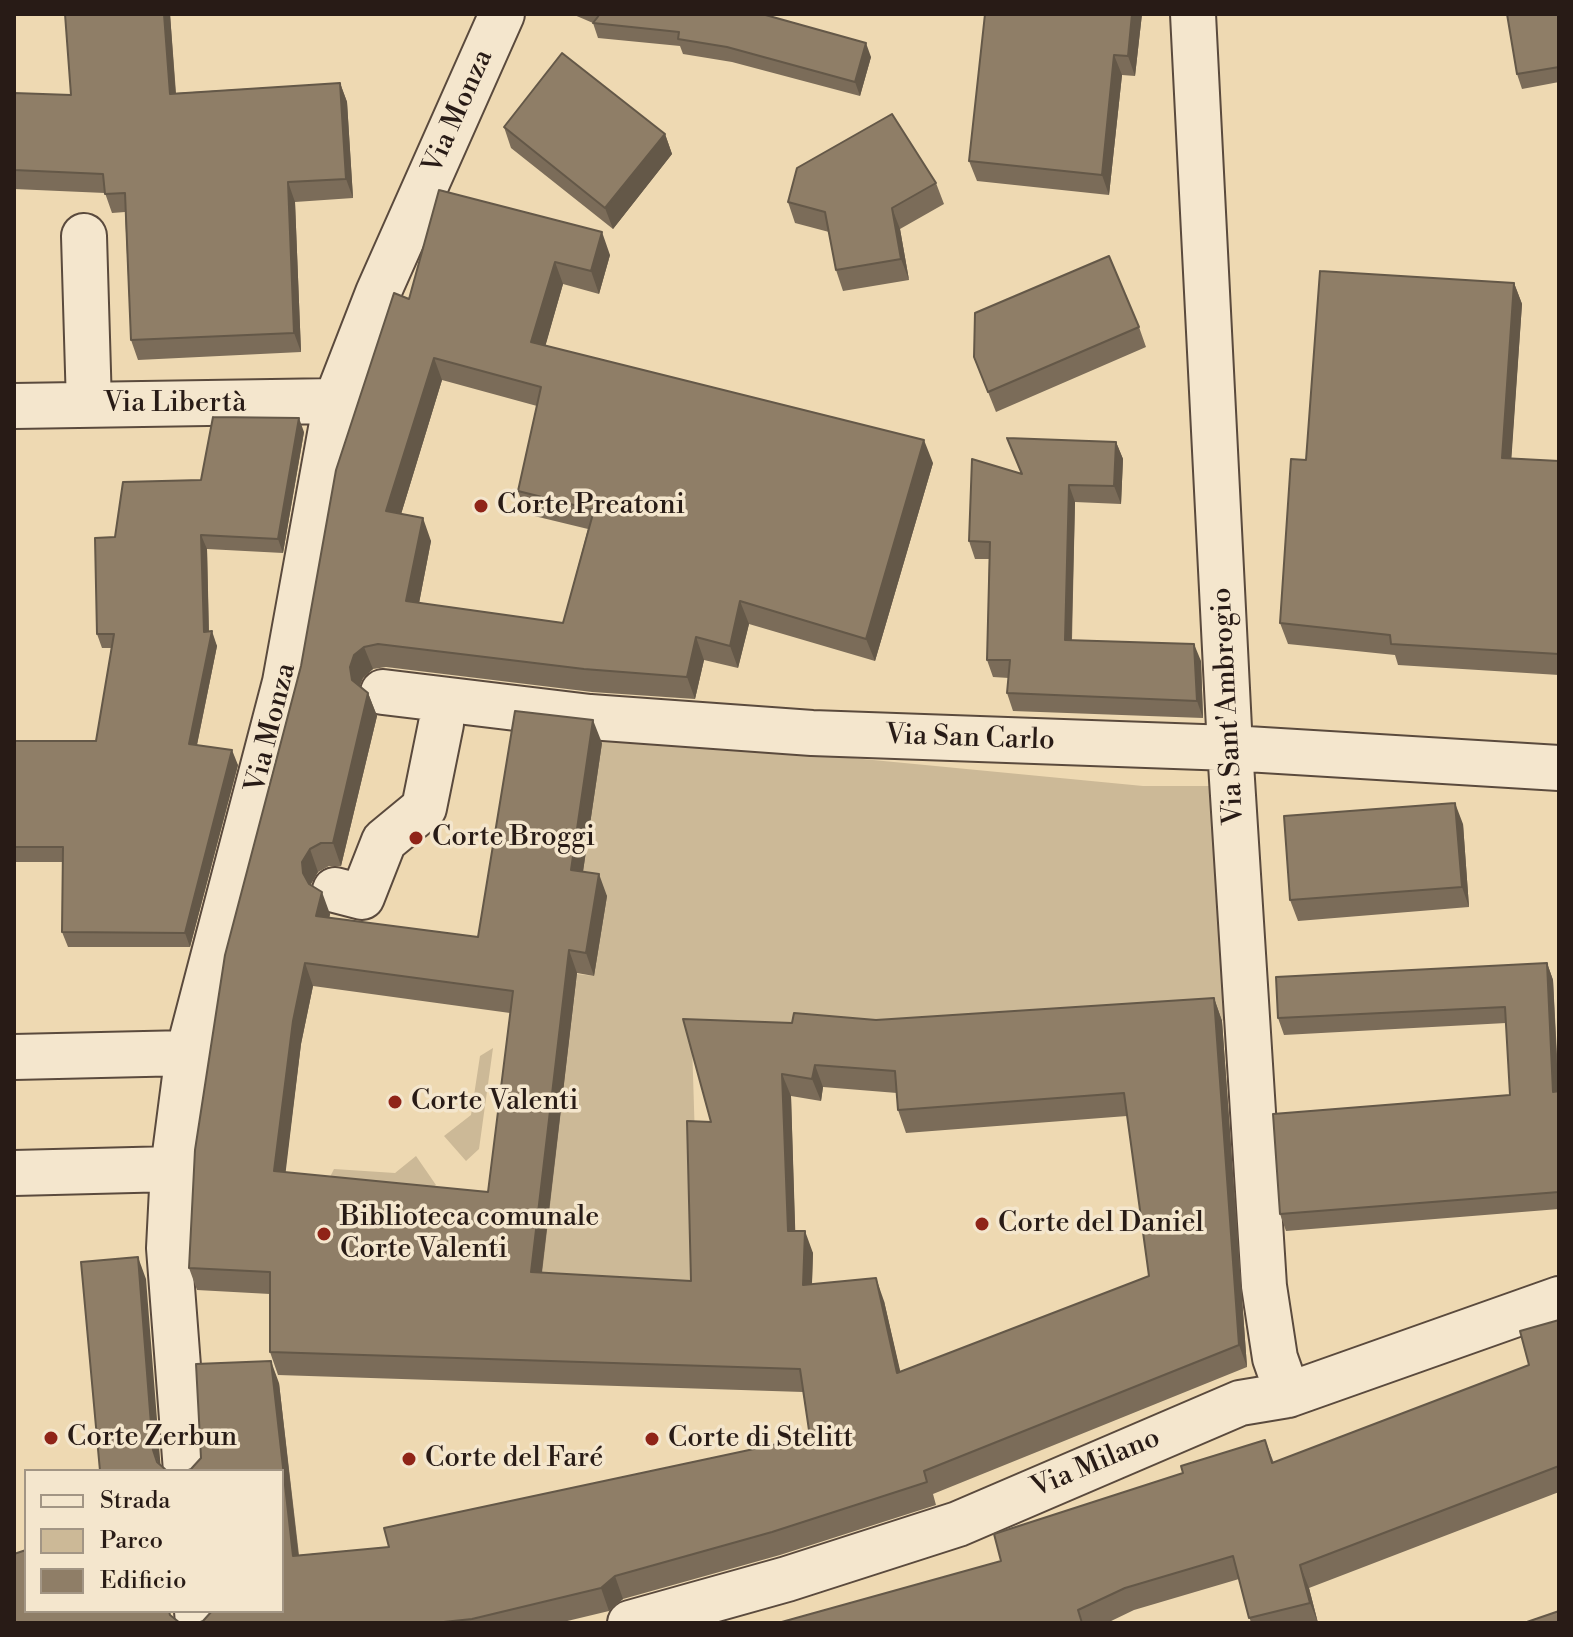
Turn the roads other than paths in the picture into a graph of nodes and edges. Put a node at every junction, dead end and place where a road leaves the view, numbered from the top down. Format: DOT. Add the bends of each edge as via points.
graph roads {
  1 [pos="502,14"];
  2 [pos="1193,14"];
  3 [pos="84,236"];
  4 [pos="336,401"];
  5 [pos="89,405"];
  6 [pos="14,406"];
  7 [pos="383,692"];
  8 [pos="441,724"];
  9 [pos="1230,748"];
  10 [pos="1558,779"];
  11 [pos="335,890"];
  12 [pos="188,1053"];
  13 [pos="14,1057"];
  14 [pos="173,1169"];
  15 [pos="14,1173"];
  16 [pos="1559,1299"];
  17 [pos="1288,1395"];
  18 [pos="186,1469"];
  19 [pos="630,1623"];
  1 -- 4 [label="street, Via Monza"];
  2 -- 9 [label="street, Via Sant'Ambrogio"];
  3 -- 5 [label="street"];
  4 -- 5 [label="street, Via Libertà"];
  4 -- 12 [label="street, Via Monza" via="291,682 245,874"];
  5 -- 6 [label="street, Via Libertà"];
  7 -- 9 [label="street, Via San Carlo" via="590,717 812,733"];
  8 -- 11 [label="street" via="424,808 384,841 362,897"];
  9 -- 10 [label="street, Via San Carlo"];
  9 -- 17 [label="street, Via Sant'Ambrogio" via="1264,1286 1275,1358"];
  12 -- 13 [label="street"];
  12 -- 14 [label="street, Via Monza"];
  14 -- 15 [label="street"];
  14 -- 18 [label="street, Via Monza" via="169,1248"];
  16 -- 17 [label="street, Via Milano"];
  17 -- 19 [label="street, Via Milano" via="1240,1403 958,1524"];
}
